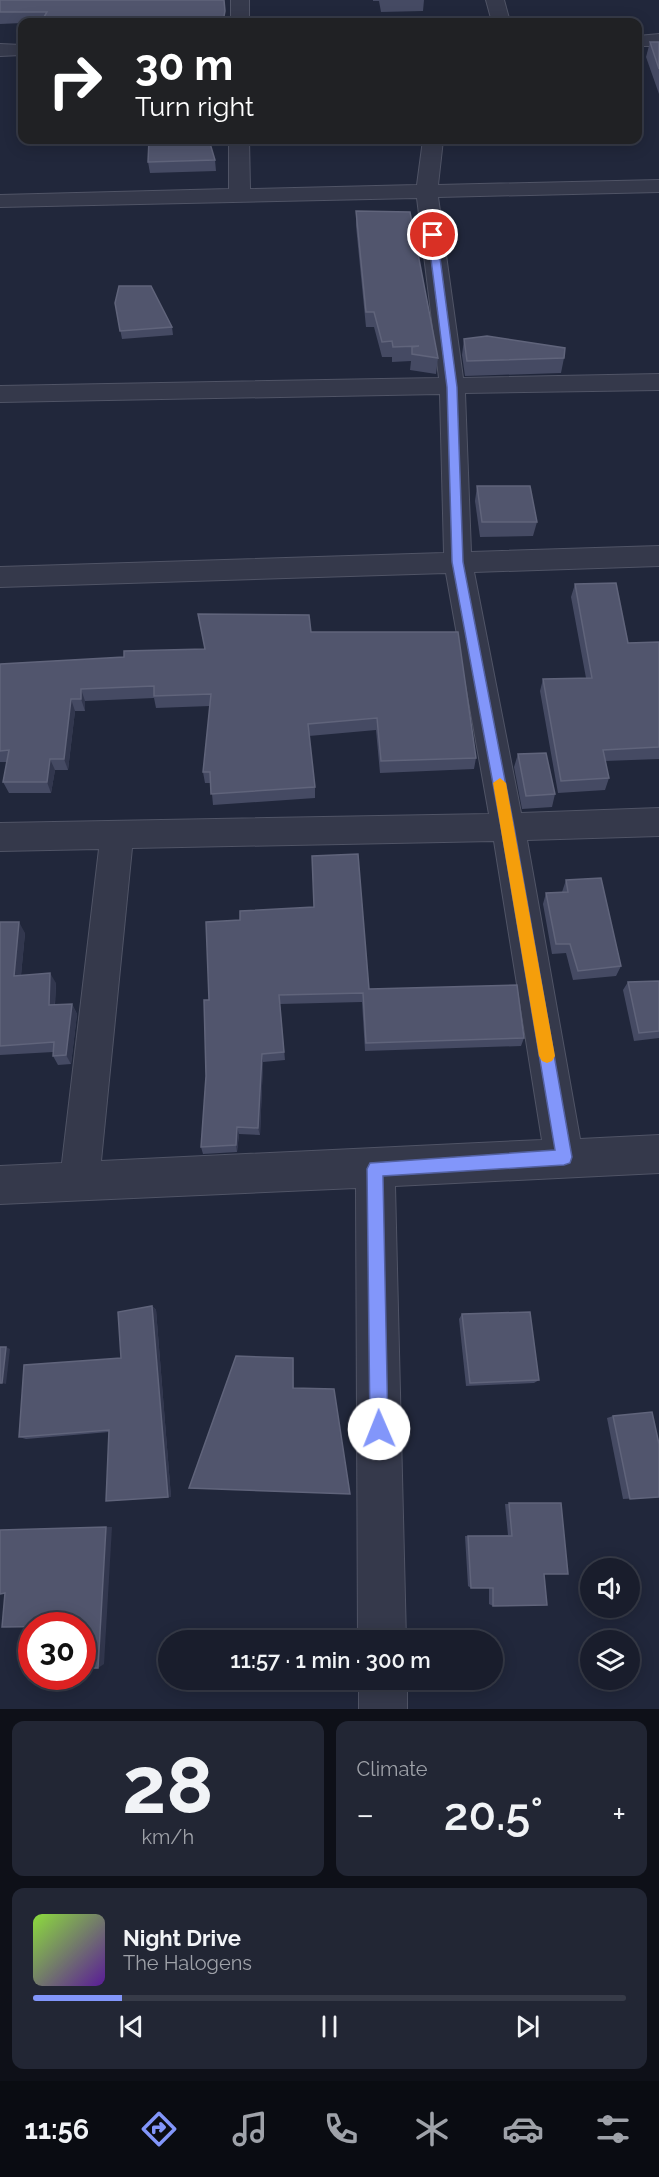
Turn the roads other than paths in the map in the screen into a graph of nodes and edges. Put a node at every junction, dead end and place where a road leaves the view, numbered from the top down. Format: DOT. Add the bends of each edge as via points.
graph roads {
  1 [pos="240,0"];
  2 [pos="495,0"];
  3 [pos="240,18"];
  4 [pos="500,18"];
  5 [pos="659,40"];
  6 [pos="642,41"];
  7 [pos="0,50"];
  8 [pos="18,50"];
  9 [pos="240,144"];
  10 [pos="433,144"];
  11 [pos="659,186"];
  12 [pos="427,192"];
  13 [pos="240,196"];
  14 [pos="0,201"];
  15 [pos="659,382"];
  16 [pos="452,387"];
  17 [pos="0,394"];
  18 [pos="659,556"];
  19 [pos="458,562"];
  20 [pos="0,578"];
  21 [pos="659,822"];
  22 [pos="508,827"];
  23 [pos="117,834"];
  24 [pos="0,837"];
  25 [pos="659,1154"];
  26 [pos="564,1157"];
  27 [pos="375,1169"];
  28 [pos="79,1182"];
  29 [pos="0,1185"];
  30 [pos="382,1630"];
  31 [pos="383,1690"];
  32 [pos="383,1709"];
  1 -- 3 [label="street"];
  2 -- 4 [label="street"];
  5 -- 6 [label="street"];
  7 -- 8 [label="street"];
  9 -- 13 [label="street"];
  10 -- 12 [label="street"];
  11 -- 12 [label="street"];
  12 -- 13 [label="street"];
  12 -- 16 [label="street"];
  13 -- 14 [label="street"];
  15 -- 16 [label="street"];
  16 -- 17 [label="street"];
  16 -- 19 [label="street"];
  18 -- 19 [label="street"];
  19 -- 20 [label="street"];
  19 -- 22 [label="street"];
  21 -- 22 [label="street"];
  22 -- 23 [label="street"];
  22 -- 26 [label="street"];
  23 -- 24 [label="street"];
  23 -- 28 [label="street"];
  25 -- 26 [label="street"];
  26 -- 27 [label="street"];
  27 -- 28 [label="street"];
  27 -- 30 [label="street"];
  28 -- 29 [label="street"];
  31 -- 32 [label="street"];
}
